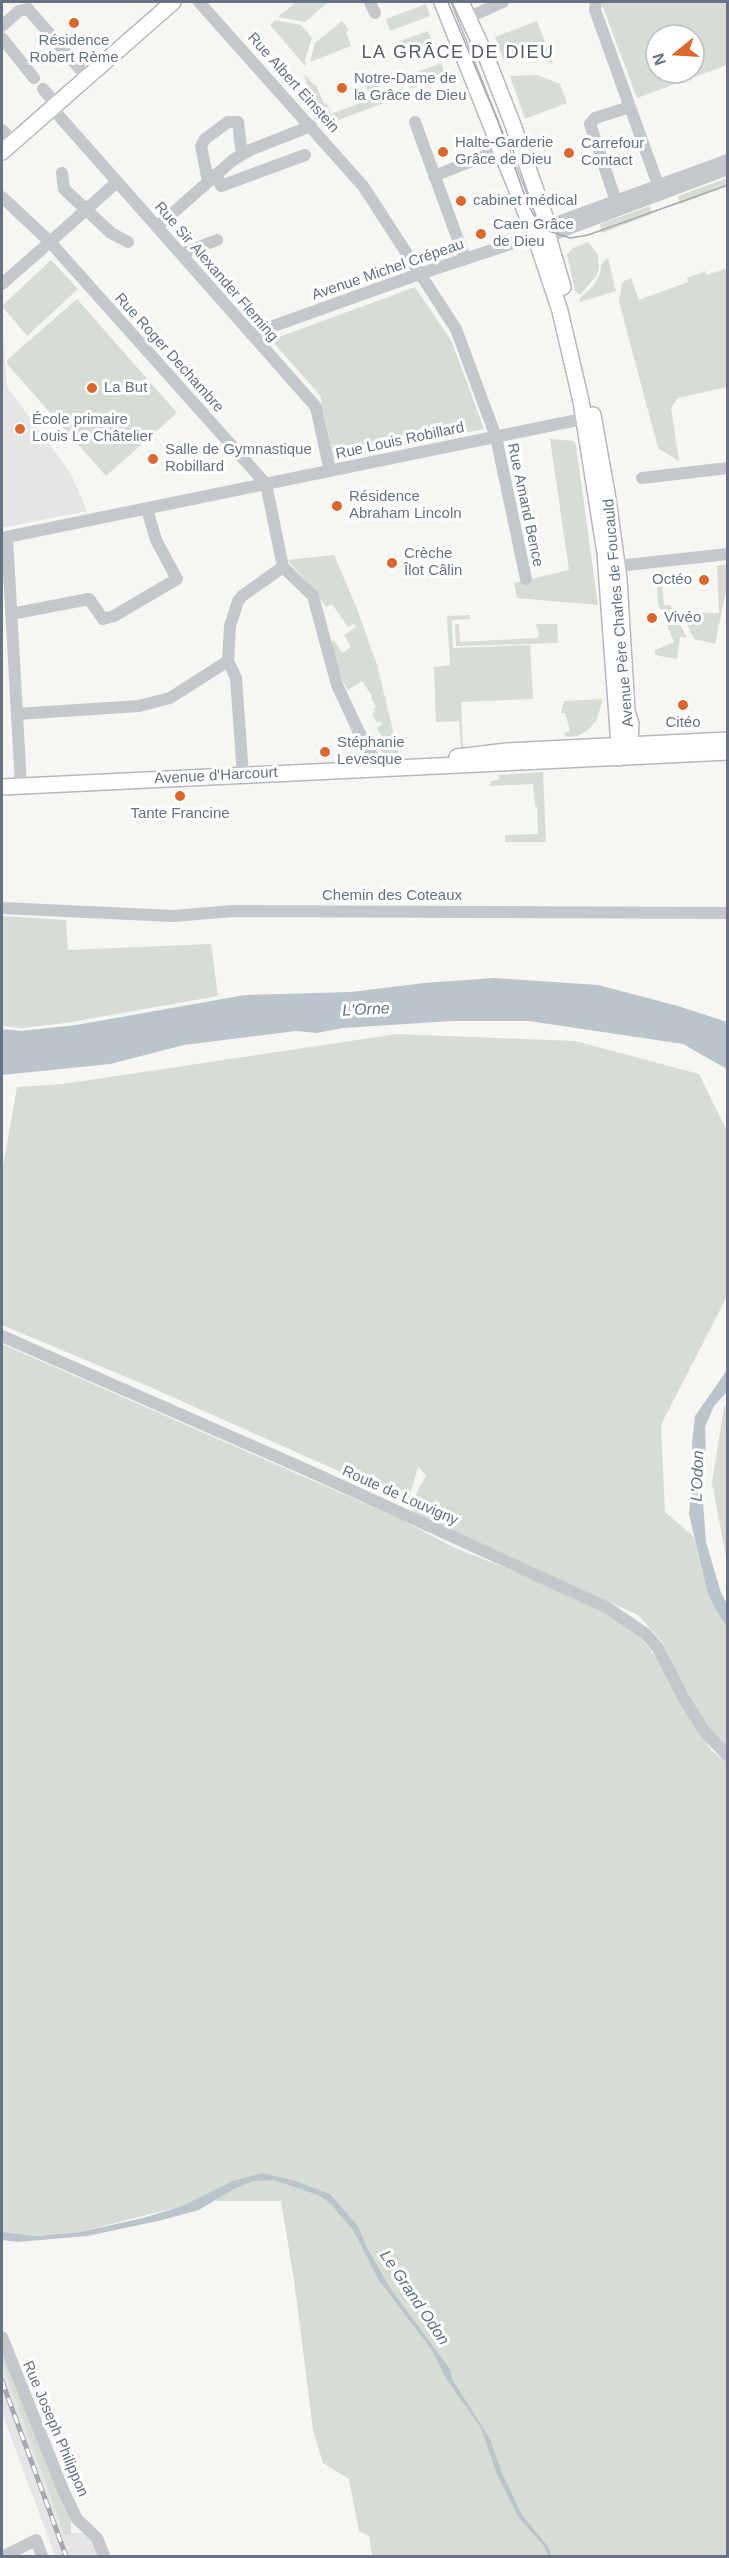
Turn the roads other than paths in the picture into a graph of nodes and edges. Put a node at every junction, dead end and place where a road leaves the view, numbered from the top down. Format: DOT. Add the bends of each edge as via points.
graph roads {
  1 [pos="173,2"];
  2 [pos="199,2"];
  3 [pos="442,2"];
  4 [pos="461,2"];
  5 [pos="502,2"];
  6 [pos="596,2"];
  7 [pos="469,16"];
  8 [pos="2,26"];
  9 [pos="2,38"];
  10 [pos="87,77"];
  11 [pos="34,78"];
  12 [pos="43,89"];
  13 [pos="54,106"];
  14 [pos="630,107"];
  15 [pos="415,122"];
  16 [pos="311,126"];
  17 [pos="2,130"];
  18 [pos="13,141"];
  19 [pos="500,150"];
  20 [pos="2,152"];
  21 [pos="242,155"];
  22 [pos="305,156"];
  23 [pos="728,160"];
  24 [pos="728,169"];
  25 [pos="62,173"];
  26 [pos="434,176"];
  27 [pos="212,178"];
  28 [pos="117,182"];
  29 [pos="660,189"];
  30 [pos="2,197"];
  31 [pos="616,201"];
  32 [pos="86,210"];
  33 [pos="157,227"];
  34 [pos="544,233"];
  35 [pos="217,240"];
  36 [pos="50,242"];
  37 [pos="128,242"];
  38 [pos="180,254"];
  39 [pos="465,259"];
  40 [pos="419,274"];
  41 [pos="2,284"];
  42 [pos="251,334"];
  43 [pos="589,418"];
  44 [pos="496,437"];
  45 [pos="728,468"];
  46 [pos="330,471"];
  47 [pos="642,478"];
  48 [pos="267,484"];
  49 [pos="147,509"];
  50 [pos="4,538"];
  51 [pos="728,554"];
  52 [pos="283,567"];
  53 [pos="612,567"];
  54 [pos="526,579"];
  55 [pos="11,614"];
  56 [pos="228,661"];
  57 [pos="17,714"];
  58 [pos="728,740"];
  59 [pos="624,751"];
  60 [pos="728,752"];
  61 [pos="376,769"];
  62 [pos="243,775"];
  63 [pos="21,786"];
  64 [pos="2,787"];
  65 [pos="2,908"];
  66 [pos="728,913"];
  67 [pos="2,1336"];
  68 [pos="728,1756"];
  69 [pos="2,2339"];
  70 [pos="4,2556"];
  71 [pos="42,2556"];
  72 [pos="104,2556"];
  1 -- 10 [label="main road"];
  2 -- 16 [label="street, Rue Albert Einstein"];
  3 -- 19 [label="main road, Avenue Père Charles de Foucauld"];
  4 -- 7 [label="main road, Avenue Père Charles de Foucauld"];
  5 -- 7 [label="street"];
  6 -- 14 [label="street" via="595,10"];
  7 -- 34 [label="main road, Avenue Père Charles de Foucauld" via="513,125"];
  8 -- 10 [label="street" via="19,11 28,9"];
  9 -- 11 [label="street"];
  10 -- 13 [label="main road"];
  12 -- 13 [label="street, Rue Sir Alexander Fleming"];
  13 -- 18 [label="main road"];
  13 -- 28 [label="street, Rue Sir Alexander Fleming"];
  14 -- 29 [label="street"];
  14 -- 31 [label="street" via="595,118 590,128"];
  15 -- 26 [label="street"];
  16 -- 21 [label="street"];
  16 -- 40 [label="street, Rue Albert Einstein" via="363,186"];
  17 -- 18 [label="street"];
  18 -- 20 [label="main road"];
  19 -- 26 [label="street"];
  19 -- 34 [label="main road, Avenue Père Charles de Foucauld"];
  21 -- 27 [label="street"];
  21 -- 27 [label="street" via="238,122 228,122 201,146"];
  22 -- 27 [label="street" via="221,186"];
  23 -- 29 [label="street"];
  24 -- 29 [label="street"];
  25 -- 32 [label="street" via="64,189"];
  26 -- 39 [label="street"];
  27 -- 33 [label="street"];
  28 -- 32 [label="street"];
  28 -- 33 [label="street, Rue Sir Alexander Fleming"];
  29 -- 31 [label="street"];
  29 -- 34 [label="street"];
  30 -- 36 [label="street, Rue Roger Dechambre"];
  31 -- 34 [label="street" via="561,221"];
  32 -- 36 [label="street"];
  32 -- 37 [label="street" via="111,234"];
  33 -- 38 [label="street, Rue Sir Alexander Fleming"];
  34 -- 39 [label="street, Avenue Michel Crépeau"];
  34 -- 43 [label="main road, Avenue Père Charles de Foucauld" via="556,298"];
  35 -- 38 [label="street"];
  36 -- 41 [label="street"];
  36 -- 48 [label="street, Rue Roger Dechambre"];
  38 -- 42 [label="street, Rue Sir Alexander Fleming"];
  39 -- 40 [label="street, Avenue Michel Crépeau"];
  40 -- 42 [label="street, Avenue Michel Crépeau"];
  40 -- 44 [label="street, Rue Amand Bence" via="463,343"];
  42 -- 46 [label="street, Rue Sir Alexander Fleming" via="316,407"];
  43 -- 44 [label="street, Rue Louis Robillard"];
  43 -- 53 [label="main road, Avenue Père Charles de Foucauld"];
  44 -- 46 [label="street, Rue Louis Robillard"];
  44 -- 54 [label="street, Rue Amand Bence"];
  45 -- 47 [label="street"];
  46 -- 48 [label="street, Rue Louis Robillard"];
  48 -- 49 [label="street, Rue Louis Robillard"];
  48 -- 52 [label="street"];
  49 -- 50 [label="street, Rue Louis Robillard"];
  49 -- 55 [label="street" via="156,540 177,579 103,619 89,598"];
  50 -- 55 [label="street"];
  51 -- 53 [label="street"];
  52 -- 56 [label="street" via="238,601 230,626"];
  52 -- 61 [label="street" via="313,596 337,684"];
  53 -- 59 [label="main road, Avenue Père Charles de Foucauld" via="620,670 631,724"];
  55 -- 57 [label="street"];
  56 -- 57 [label="street" via="158,703"];
  56 -- 62 [label="street" via="236,678"];
  57 -- 63 [label="street"];
  58 -- 59 [label="main road, Avenue d'Harcourt"];
  59 -- 60 [label="main road, Avenue d'Harcourt"];
  59 -- 61 [label="main road, Avenue d'Harcourt" via="484,753 431,765"];
  61 -- 62 [label="main road, Avenue d'Harcourt"];
  62 -- 63 [label="main road, Avenue d'Harcourt"];
  63 -- 64 [label="main road, Avenue d'Harcourt"];
  65 -- 66 [label="street, Chemin des Coteaux" via="173,916 233,911"];
  67 -- 68 [label="street, Route de Louvigny" via="606,1607 658,1648 705,1732"];
  69 -- 72 [label="street, Rue Joseph Philippon" via="64,2492 77,2519 97,2538"];
  70 -- 71 [label="street" via="36,2540"];
}
